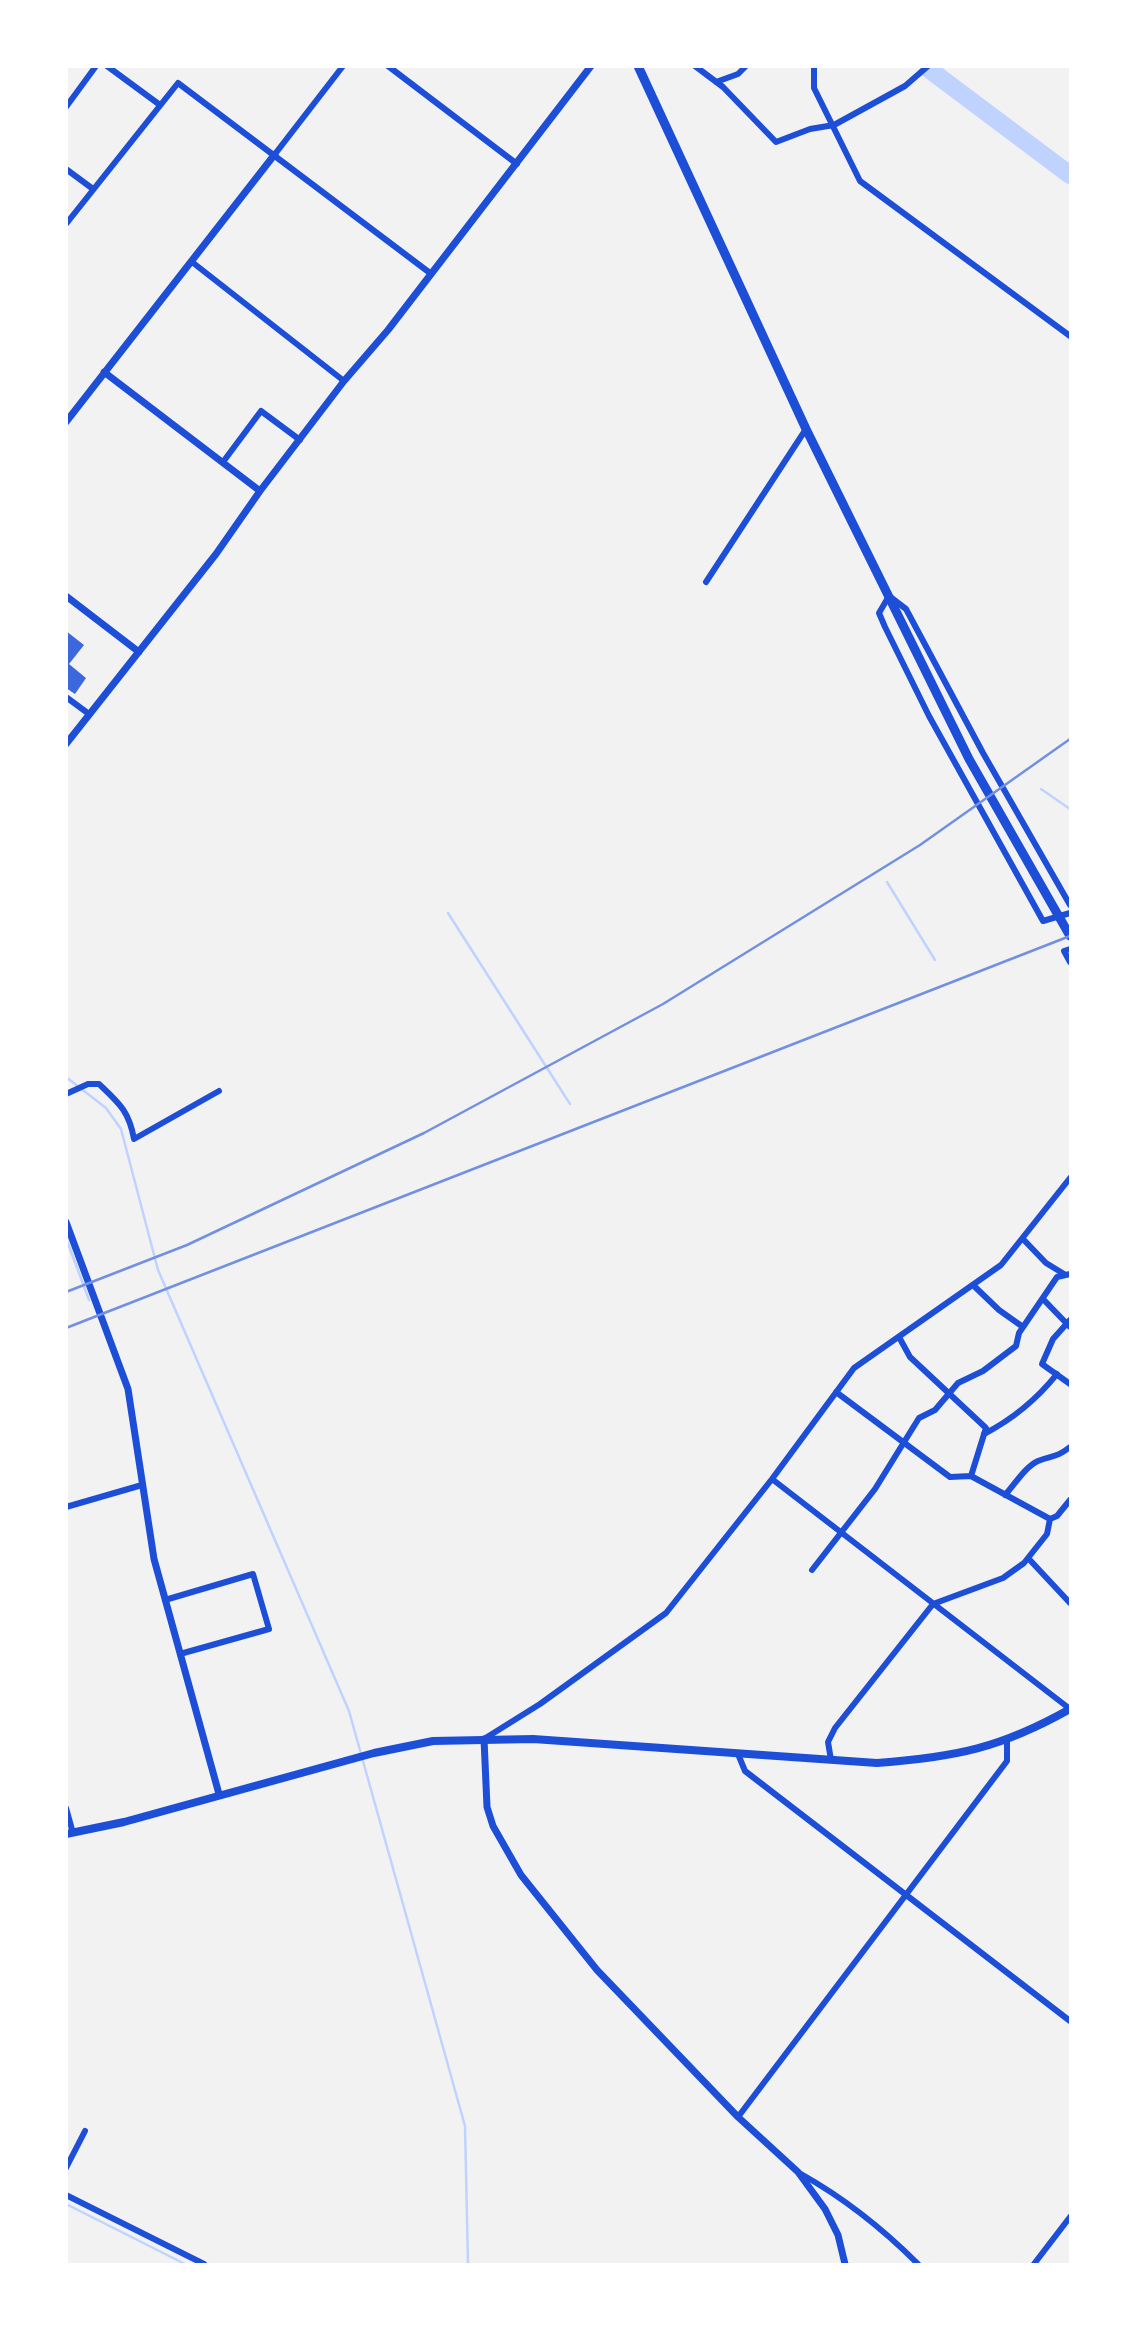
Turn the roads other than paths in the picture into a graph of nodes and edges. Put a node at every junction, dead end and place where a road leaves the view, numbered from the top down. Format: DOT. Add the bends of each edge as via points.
graph roads {
  1 [pos="96,66"];
  2 [pos="107,66"];
  3 [pos="343,66"];
  4 [pos="388,66"];
  5 [pos="591,66"];
  6 [pos="638,66"];
  7 [pos="695,66"];
  8 [pos="746,66"];
  9 [pos="814,66"];
  10 [pos="926,67"];
  11 [pos="716,82"];
  12 [pos="160,105"];
  13 [pos="66,107"];
  14 [pos="834,125"];
  15 [pos="275,154"];
  16 [pos="517,163"];
  17 [pos="66,169"];
  18 [pos="93,189"];
  19 [pos="66,224"];
  20 [pos="192,262"];
  21 [pos="430,273"];
  22 [pos="1070,336"];
  23 [pos="104,372"];
  24 [pos="344,381"];
  25 [pos="66,422"];
  26 [pos="806,429"];
  27 [pos="300,440"];
  28 [pos="223,462"];
  29 [pos="260,491"];
  30 [pos="706,582"];
  31 [pos="66,596"];
  32 [pos="889,596"];
  33 [pos="139,652"];
  34 [pos="66,697"];
  35 [pos="89,715"];
  36 [pos="66,744"];
  37 [pos="1070,905"];
  38 [pos="1070,913"];
  39 [pos="1070,936"];
  40 [pos="1070,949"];
  41 [pos="1070,962"];
  42 [pos="219,1091"];
  43 [pos="66,1094"];
  44 [pos="1070,1178"];
  45 [pos="66,1222"];
  46 [pos="1023,1240"];
  47 [pos="1067,1274"];
  48 [pos="973,1285"];
  49 [pos="1043,1299"];
  50 [pos="1070,1323"];
  51 [pos="1024,1327"];
  52 [pos="899,1337"];
  53 [pos="1057,1374"];
  54 [pos="1070,1384"];
  55 [pos="836,1392"];
  56 [pos="950,1392"];
  57 [pos="984,1434"];
  58 [pos="902,1443"];
  59 [pos="1070,1447"];
  60 [pos="971,1476"];
  61 [pos="772,1479"];
  62 [pos="142,1485"];
  63 [pos="1006,1495"];
  64 [pos="1070,1500"];
  65 [pos="66,1507"];
  66 [pos="1050,1519"];
  67 [pos="840,1532"];
  68 [pos="1028,1558"];
  69 [pos="812,1570"];
  70 [pos="165,1600"];
  71 [pos="1070,1603"];
  72 [pos="933,1604"];
  73 [pos="180,1654"];
  74 [pos="1070,1709"];
  75 [pos="484,1739"];
  76 [pos="1007,1740"];
  77 [pos="738,1754"];
  78 [pos="831,1760"];
  79 [pos="219,1794"];
  80 [pos="66,1808"];
  81 [pos="70,1833"];
  82 [pos="906,1896"];
  83 [pos="1070,2021"];
  84 [pos="738,2116"];
  85 [pos="85,2131"];
  86 [pos="66,2168"];
  87 [pos="798,2172"];
  88 [pos="66,2194"];
  89 [pos="1070,2217"];
  90 [pos="204,2264"];
  91 [pos="845,2264"];
  92 [pos="918,2264"];
  93 [pos="1034,2264"];
  1 -- 13 [label="street"];
  2 -- 12 [label="street"];
  3 -- 15 [label="street"];
  4 -- 16 [label="street"];
  5 -- 16 [label="street"];
  6 -- 26 [label="main road"];
  7 -- 11 [label="street"];
  8 -- 11 [label="street"];
  9 -- 14 [label="street" via="814,88"];
  10 -- 14 [label="street" via="905,86"];
  11 -- 14 [label="street" via="776,142 810,128"];
  12 -- 15 [label="street" via="178,83"];
  12 -- 18 [label="street"];
  14 -- 22 [label="street" via="860,181"];
  15 -- 20 [label="street"];
  15 -- 21 [label="street"];
  16 -- 21 [label="street"];
  17 -- 18 [label="street"];
  18 -- 19 [label="street"];
  20 -- 23 [label="street"];
  20 -- 24 [label="street"];
  21 -- 24 [label="street"];
  23 -- 25 [label="street"];
  23 -- 28 [label="street"];
  24 -- 27 [label="street"];
  26 -- 30 [label="street"];
  26 -- 32 [label="main road"];
  27 -- 28 [label="street" via="261,411"];
  27 -- 29 [label="street"];
  28 -- 29 [label="street"];
  29 -- 33 [label="street"];
  31 -- 33 [label="street"];
  32 -- 37 [label="street" via="906,609"];
  32 -- 38 [label="street" via="879,613 885,627 1043,921"];
  32 -- 39 [label="main road" via="978,776"];
  33 -- 35 [label="street"];
  34 -- 35 [label="street"];
  35 -- 36 [label="street"];
  40 -- 41 [label="street" via="1064,951"];
  42 -- 43 [label="street" via="134,1139 122,1106 99,1084"];
  44 -- 46 [label="street"];
  45 -- 62 [label="street" via="128,1388"];
  46 -- 47 [label="street" via="1046,1263"];
  46 -- 48 [label="street" via="1001,1265"];
  47 -- 49 [label="street" via="1057,1277"];
  48 -- 51 [label="street"];
  48 -- 52 [label="street"];
  49 -- 50 [label="street"];
  49 -- 51 [label="street"];
  50 -- 53 [label="street" via="1052,1339 1042,1364"];
  51 -- 56 [label="street" via="1016,1346"];
  52 -- 55 [label="street" via="854,1368"];
  52 -- 56 [label="street" via="910,1357"];
  53 -- 54 [label="street"];
  53 -- 57 [label="street" via="1021,1411"];
  55 -- 58 [label="street"];
  55 -- 61 [label="street"];
  56 -- 57 [label="street" via="986,1428"];
  56 -- 58 [label="street" via="935,1410 919,1418"];
  57 -- 60 [label="street"];
  58 -- 60 [label="street" via="950,1477"];
  58 -- 67 [label="street" via="875,1489"];
  59 -- 63 [label="street" via="1028,1467"];
  60 -- 63 [label="street"];
  61 -- 67 [label="street"];
  61 -- 75 [label="street" via="666,1613"];
  62 -- 65 [label="street"];
  62 -- 70 [label="street"];
  63 -- 66 [label="street"];
  64 -- 66 [label="street"];
  66 -- 68 [label="street" via="1047,1534"];
  67 -- 69 [label="street"];
  67 -- 72 [label="street"];
  68 -- 71 [label="street"];
  68 -- 72 [label="street" via="1003,1578"];
  70 -- 73 [label="street"];
  70 -- 73 [label="street" via="253,1574 269,1629"];
  72 -- 74 [label="street"];
  72 -- 78 [label="street" via="835,1728 828,1742"];
  73 -- 79 [label="street"];
  74 -- 76 [label="main road"];
  75 -- 77 [label="main road"];
  75 -- 79 [label="main road" via="433,1741"];
  75 -- 84 [label="street" via="487,1807 518,1872 597,1970"];
  76 -- 78 [label="main road" via="932,1759"];
  76 -- 82 [label="street" via="1007,1762"];
  77 -- 78 [label="main road"];
  77 -- 82 [label="street" via="745,1771"];
  79 -- 81 [label="main road"];
  80 -- 81 [label="street"];
  82 -- 83 [label="street"];
  82 -- 84 [label="street"];
  84 -- 87 [label="street"];
  85 -- 86 [label="street"];
  87 -- 91 [label="street" via="825,2209"];
  87 -- 92 [label="street" via="832,2191"];
  88 -- 90 [label="street"];
  89 -- 93 [label="street"];
}
